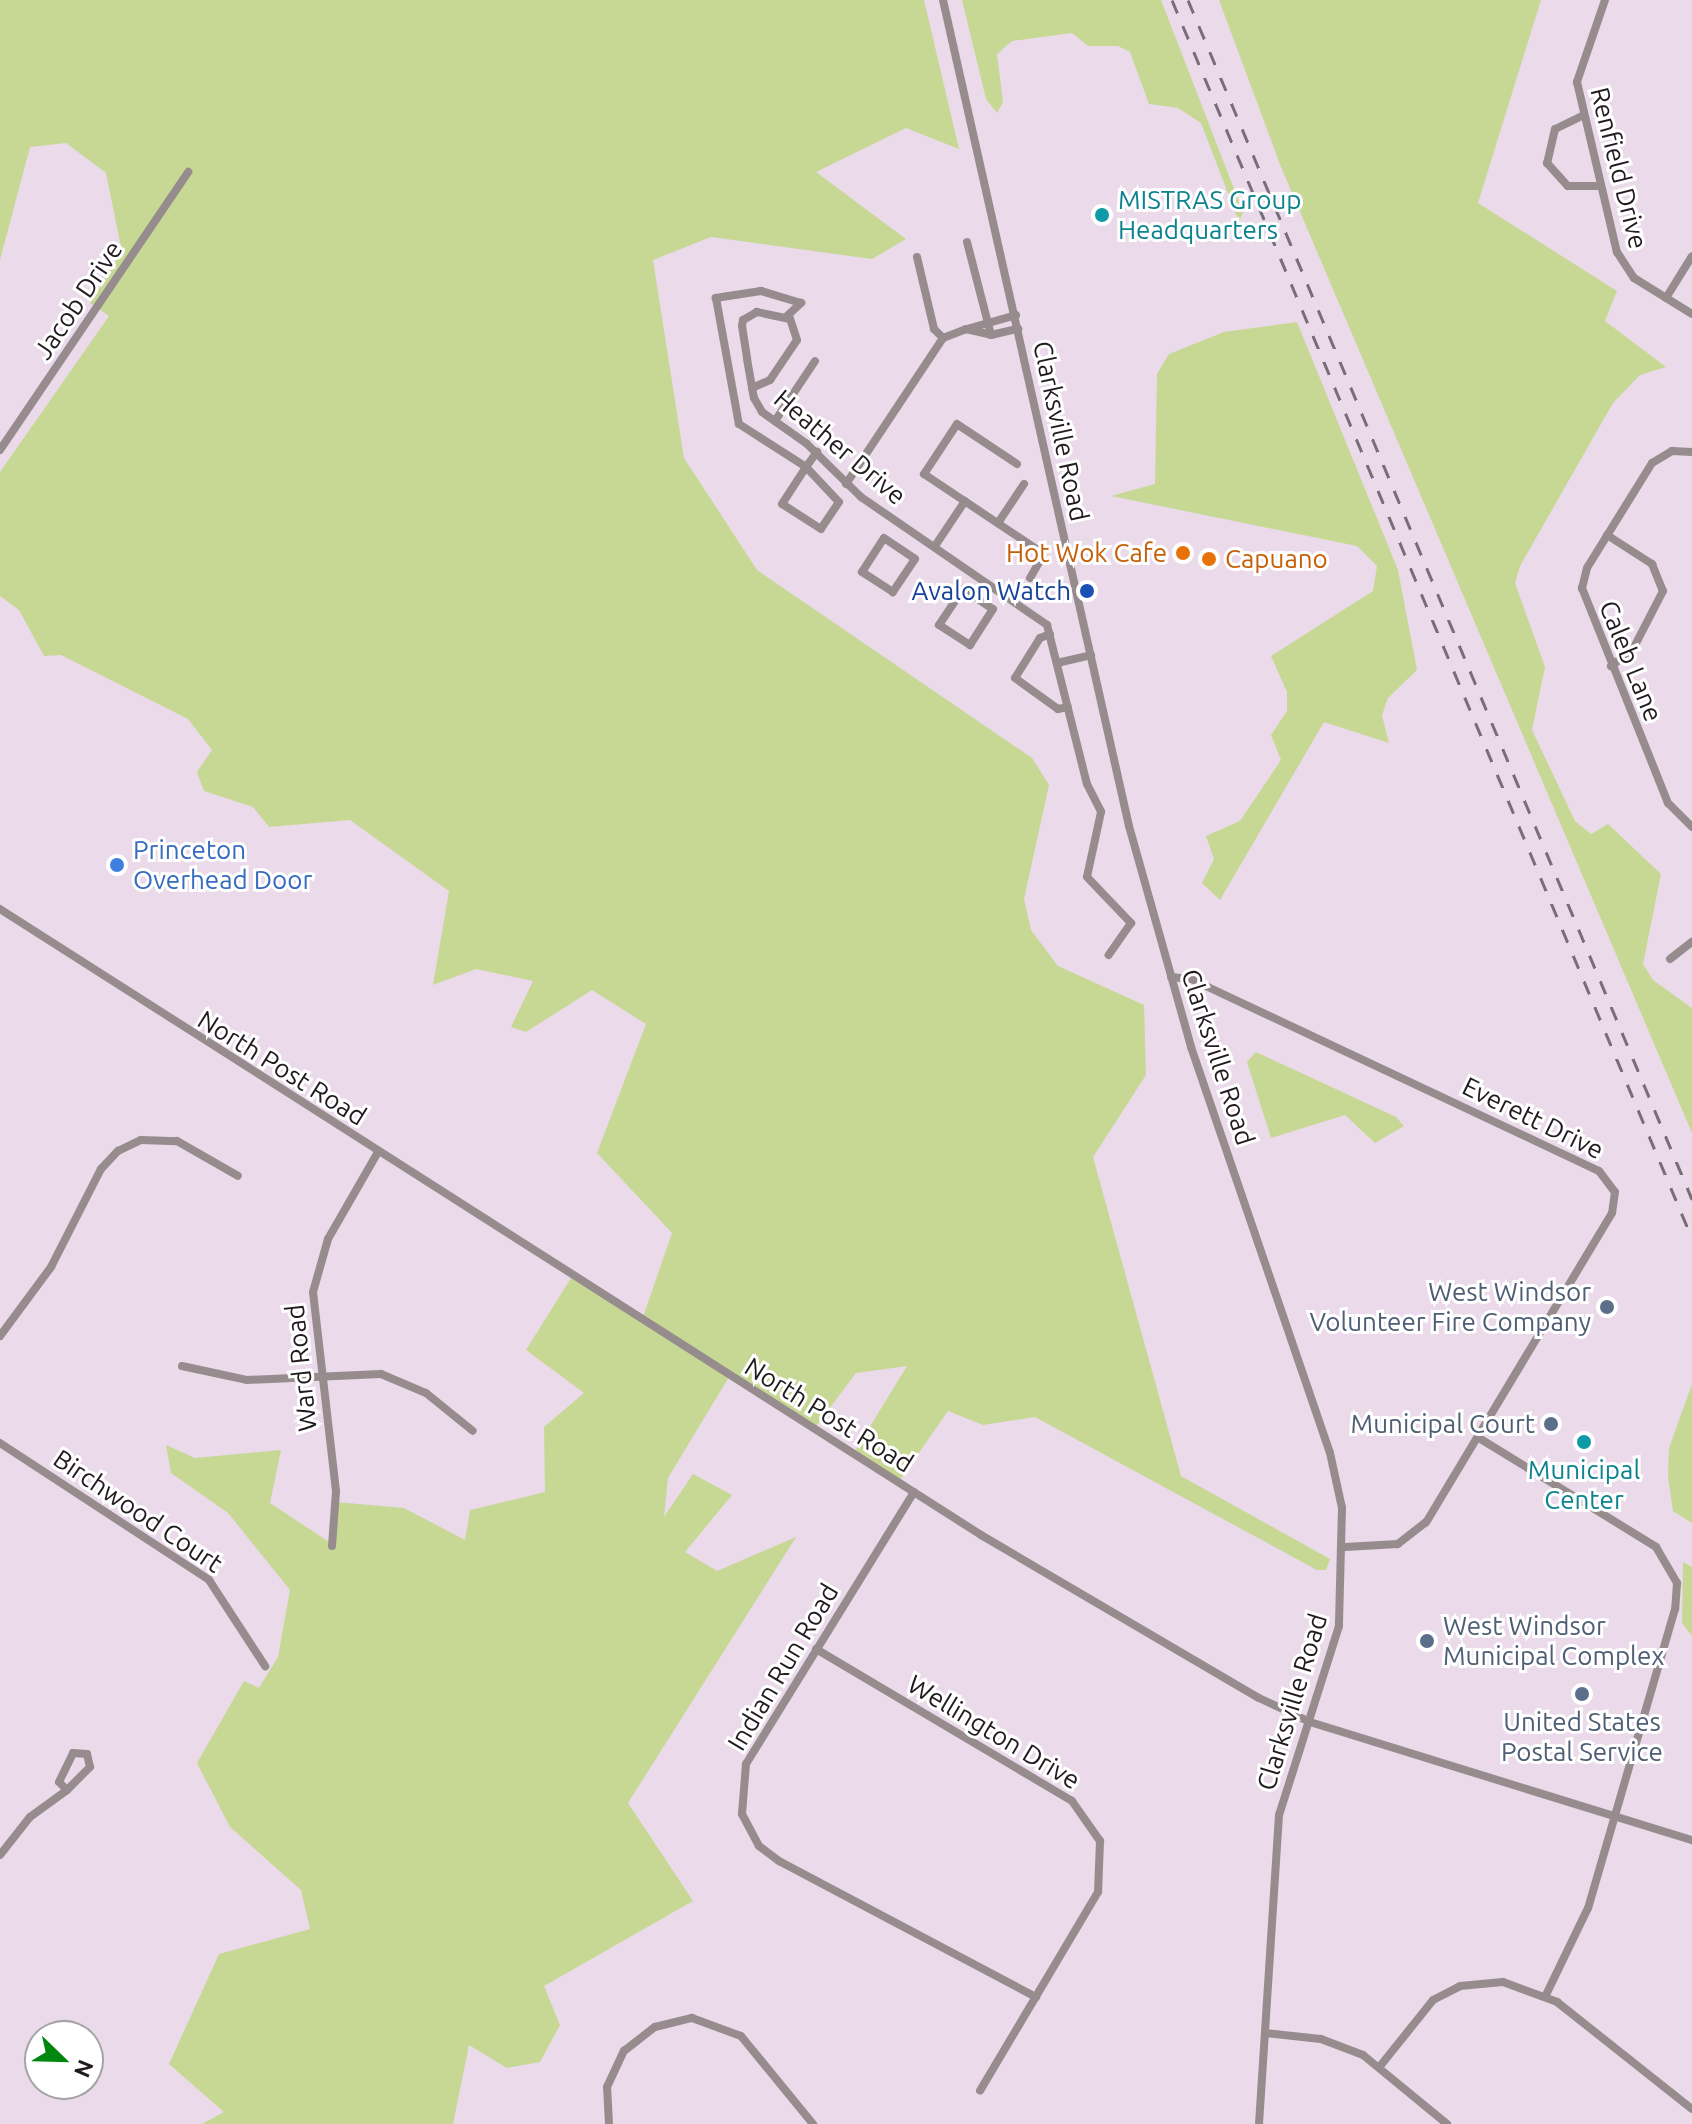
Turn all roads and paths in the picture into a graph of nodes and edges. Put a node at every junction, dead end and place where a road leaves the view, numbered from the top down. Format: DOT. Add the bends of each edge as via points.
graph roads {
  1 [pos="943,0"];
  2 [pos="1605,0"];
  3 [pos="1584,115"];
  4 [pos="188,172"];
  5 [pos="1601,186"];
  6 [pos="967,242"];
  7 [pos="1692,256"];
  8 [pos="917,257"];
  9 [pos="1666,298"];
  10 [pos="1692,314"];
  11 [pos="1016,315"];
  12 [pos="786,317"];
  13 [pos="987,321"];
  14 [pos="966,329"];
  15 [pos="1018,329"];
  16 [pos="991,335"];
  17 [pos="943,338"];
  18 [pos="747,359"];
  19 [pos="815,361"];
  20 [pos="728,363"];
  21 [pos="752,388"];
  22 [pos="775,421"];
  23 [pos="0,450"];
  24 [pos="817,452"];
  25 [pos="1692,452"];
  26 [pos="1017,464"];
  27 [pos="806,467"];
  28 [pos="846,484"];
  29 [pos="1024,484"];
  30 [pos="965,501"];
  31 [pos="897,521"];
  32 [pos="998,523"];
  33 [pos="1607,535"];
  34 [pos="884,538"];
  35 [pos="935,546"];
  36 [pos="976,573"];
  37 [pos="1030,578"];
  38 [pos="963,589"];
  39 [pos="1050,634"];
  40 [pos="1091,655"];
  41 [pos="1057,663"];
  42 [pos="1611,666"];
  43 [pos="1068,707"];
  44 [pos="1692,827"];
  45 [pos="0,909"];
  46 [pos="1692,942"];
  47 [pos="1109,955"];
  48 [pos="1670,959"];
  49 [pos="1171,977"];
  50 [pos="378,1152"];
  51 [pos="238,1176"];
  52 [pos="0,1336"];
  53 [pos="182,1366"];
  54 [pos="320,1375"];
  55 [pos="473,1431"];
  56 [pos="1479,1438"];
  57 [pos="0,1443"];
  58 [pos="914,1492"];
  59 [pos="332,1546"];
  60 [pos="1345,1547"];
  61 [pos="816,1649"];
  62 [pos="265,1666"];
  63 [pos="1310,1722"];
  64 [pos="67,1790"];
  65 [pos="1614,1820"];
  66 [pos="1692,1840"];
  67 [pos="0,1855"];
  68 [pos="1546,1995"];
  69 [pos="1036,1997"];
  70 [pos="1265,2033"];
  71 [pos="1381,2065"];
  72 [pos="980,2091"];
  73 [pos="1692,2109"];
  74 [pos="609,2124"];
  75 [pos="813,2124"];
  76 [pos="1259,2124"];
  77 [pos="1447,2124"];
  1 -- 11 [label="street, Clarksville Road"];
  2 -- 3 [label="street, Renfield Drive" via="1577,72"];
  3 -- 5 [label="street, Renfield Drive"];
  3 -- 5 [label="street" via="1552,132 1547,163 1568,186"];
  4 -- 23 [label="street, Jacob Drive"];
  5 -- 9 [label="street, Renfield Drive" via="1621,262"];
  6 -- 13 [label="street"];
  7 -- 9 [label="street"];
  8 -- 17 [label="street" via="934,329"];
  9 -- 10 [label="street, Renfield Drive"];
  11 -- 13 [label="street"];
  11 -- 15 [label="street, Clarksville Road"];
  12 -- 18 [label="street, Heather Drive" via="747,316"];
  12 -- 20 [label="street" via="801,303 761,291 716,298"];
  12 -- 21 [label="street, Heather Drive" via="795,324 797,340 770,380"];
  13 -- 14 [label="street"];
  13 -- 16 [label="street"];
  14 -- 16 [label="street"];
  14 -- 17 [label="street"];
  15 -- 16 [label="street"];
  15 -- 40 [label="street, Clarksville Road"];
  17 -- 28 [label="street"];
  18 -- 20 [label="street"];
  18 -- 21 [label="street, Heather Drive"];
  19 -- 22 [label="street"];
  20 -- 27 [label="street" via="739,424"];
  21 -- 22 [label="street, Heather Drive" via="757,406"];
  22 -- 24 [label="street, Heather Drive"];
  24 -- 27 [label="street"];
  24 -- 28 [label="street, Heather Drive"];
  25 -- 33 [label="street, Caleb Lane" via="1672,451 1654,461"];
  26 -- 30 [label="street" via="957,424 924,474"];
  27 -- 27 [label="street" via="839,502 821,529 782,504"];
  28 -- 31 [label="street, Heather Drive"];
  29 -- 32 [label="street"];
  30 -- 32 [label="street"];
  30 -- 35 [label="street"];
  31 -- 34 [label="street"];
  31 -- 35 [label="street, Heather Drive"];
  32 -- 37 [label="street" via="1038,550 1041,559"];
  33 -- 42 [label="street, Caleb Lane" via="1582,588"];
  33 -- 42 [label="street" via="1652,564 1663,591 1633,649"];
  34 -- 34 [label="street" via="915,559 893,592 862,572"];
  35 -- 36 [label="street, Heather Drive"];
  36 -- 38 [label="street"];
  36 -- 39 [label="street, Heather Drive" via="1037,613"];
  38 -- 38 [label="street" via="993,609 970,645 939,625"];
  39 -- 41 [label="street, Heather Drive"];
  39 -- 43 [label="street" via="1040,638 1015,678 1058,709"];
  40 -- 41 [label="street"];
  40 -- 49 [label="street, Clarksville Road"];
  41 -- 43 [label="street, Heather Drive"];
  42 -- 44 [label="street, Caleb Lane" via="1668,805"];
  43 -- 47 [label="street, Heather Drive" via="1087,784 1101,812 1087,877 1131,923"];
  45 -- 50 [label="street, North Post Road"];
  46 -- 48 [label="street"];
  49 -- 56 [label="street, Everett Drive" via="1231,997 1610,1179 1616,1197 1612,1213"];
  49 -- 60 [label="street, Clarksville Road" via="1330,1453"];
  50 -- 54 [label="street, Ward Road" via="316,1273 312,1312"];
  50 -- 58 [label="street, North Post Road"];
  51 -- 52 [label="street" via="177,1141 141,1140 118,1151 101,1169 51,1267"];
  53 -- 54 [label="street" via="247,1380"];
  54 -- 55 [label="street" via="396,1378"];
  54 -- 59 [label="street, Ward Road" via="336,1491"];
  56 -- 60 [label="street, Everett Drive" via="1415,1535 1391,1545"];
  56 -- 65 [label="street" via="1656,1547 1674,1572 1675,1609"];
  57 -- 62 [label="street, Birchwood Court" via="209,1580"];
  58 -- 61 [label="street, Indian Run Road"];
  58 -- 63 [label="street, North Post Road" via="1158,1640"];
  60 -- 63 [label="street, Clarksville Road" via="1339,1626"];
  61 -- 69 [label="street, Wellington Drive" via="1072,1801 1090,1819 1103,1854 1102,1879"];
  61 -- 69 [label="street, Indian Run Road" via="742,1775 740,1800 751,1834 769,1855 885,1922"];
  63 -- 65 [label="street, North Post Road"];
  63 -- 70 [label="street, Clarksville Road" via="1279,1815"];
  64 -- 64 [label="street" via="88,1773 87,1754 65,1759 59,1782"];
  64 -- 67 [label="street" via="30,1817"];
  65 -- 66 [label="street, North Post Road"];
  65 -- 68 [label="street" via="1578,1933"];
  68 -- 71 [label="street" via="1489,1981 1447,1992 1420,2011"];
  68 -- 73 [label="street"];
  69 -- 72 [label="street, Wellington Drive"];
  70 -- 71 [label="street" via="1321,2039"];
  70 -- 76 [label="street, Clarksville Road"];
  71 -- 77 [label="street"];
  74 -- 75 [label="street" via="607,2087 624,2051 655,2027 692,2018 741,2036"];
}
